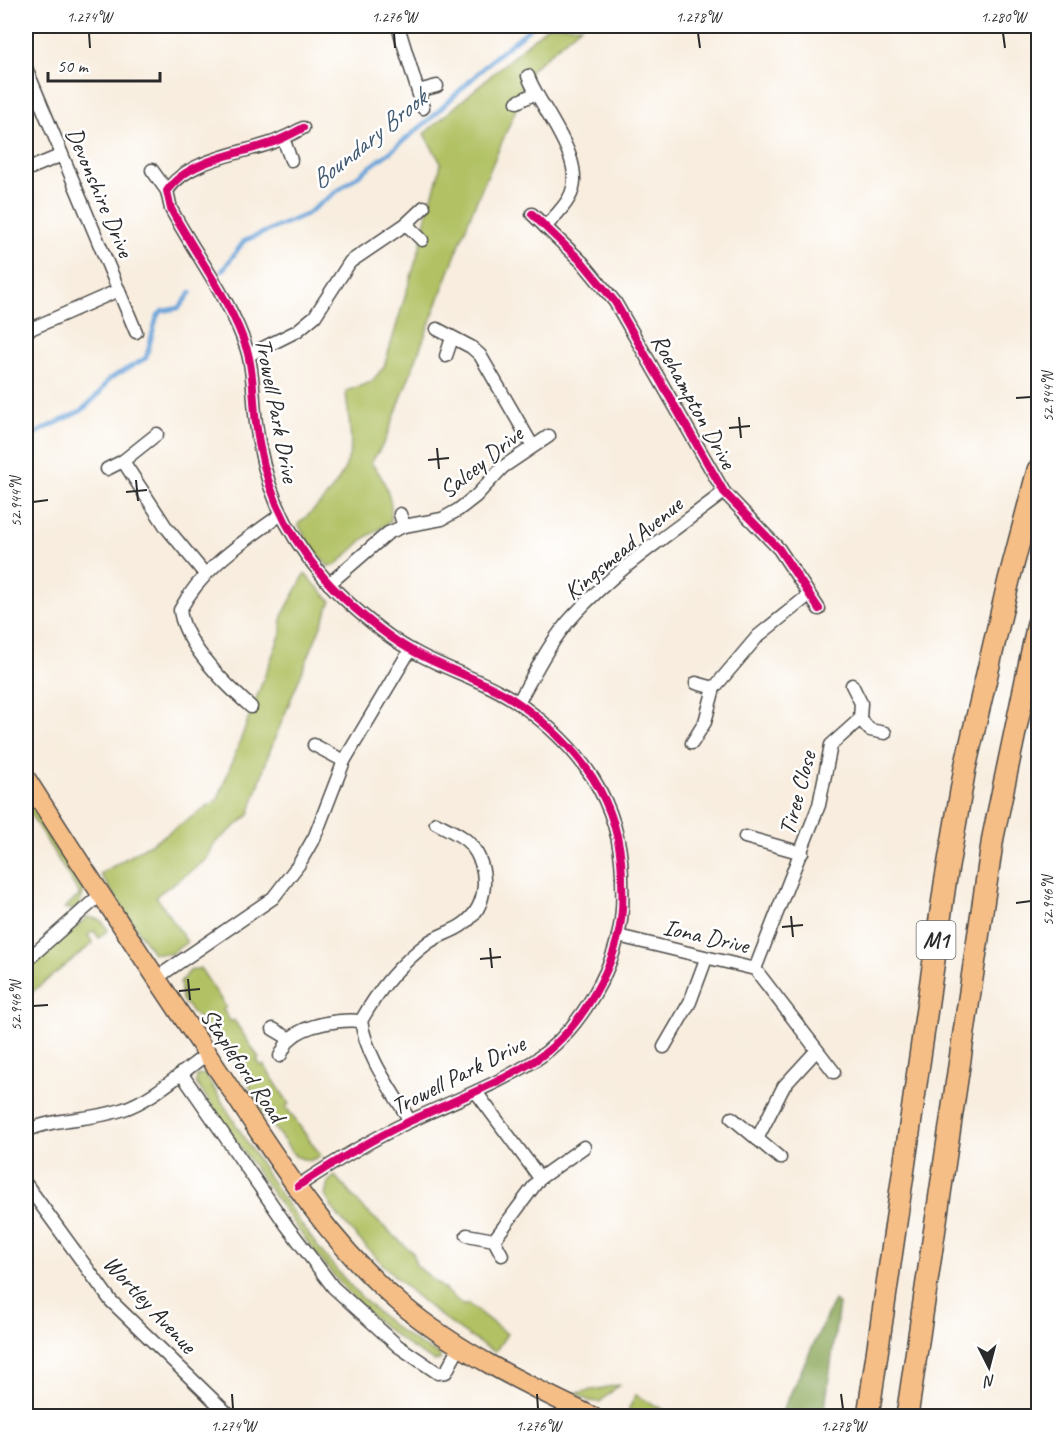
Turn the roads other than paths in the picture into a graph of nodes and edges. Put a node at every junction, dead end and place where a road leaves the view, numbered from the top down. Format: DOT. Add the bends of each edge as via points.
graph roads {
  1 [pos="398,26"];
  2 [pos="26,69"];
  3 [pos="528,76"];
  4 [pos="437,86"];
  5 [pos="418,91"];
  6 [pos="534,94"];
  7 [pos="517,102"];
  8 [pos="423,108"];
  9 [pos="303,128"];
  10 [pos="283,138"];
  11 [pos="62,155"];
  12 [pos="291,160"];
  13 [pos="26,170"];
  14 [pos="152,170"];
  15 [pos="167,191"];
  16 [pos="424,207"];
  17 [pos="532,214"];
  18 [pos="406,224"];
  19 [pos="545,227"];
  20 [pos="422,240"];
  21 [pos="119,290"];
  22 [pos="437,329"];
  23 [pos="26,331"];
  24 [pos="136,333"];
  25 [pos="452,338"];
  26 [pos="249,355"];
  27 [pos="446,356"];
  28 [pos="158,434"];
  29 [pos="549,436"];
  30 [pos="532,445"];
  31 [pos="123,461"];
  32 [pos="107,469"];
  33 [pos="1038,470"];
  34 [pos="724,492"];
  35 [pos="280,515"];
  36 [pos="205,574"];
  37 [pos="329,584"];
  38 [pos="809,595"];
  39 [pos="819,609"];
  40 [pos="1038,623"];
  41 [pos="410,650"];
  42 [pos="696,683"];
  43 [pos="852,686"];
  44 [pos="714,688"];
  45 [pos="518,703"];
  46 [pos="251,707"];
  47 [pos="860,719"];
  48 [pos="885,734"];
  49 [pos="692,743"];
  50 [pos="314,745"];
  51 [pos="344,762"];
  52 [pos="26,778"];
  53 [pos="436,823"];
  54 [pos="745,837"];
  55 [pos="802,853"];
  56 [pos="99,896"];
  57 [pos="618,936"];
  58 [pos="706,959"];
  59 [pos="26,961"];
  60 [pos="755,969"];
  61 [pos="155,979"];
  62 [pos="361,1021"];
  63 [pos="273,1029"];
  64 [pos="290,1039"];
  65 [pos="664,1047"];
  66 [pos="817,1050"];
  67 [pos="207,1054"];
  68 [pos="280,1056"];
  69 [pos="834,1072"];
  70 [pos="181,1073"];
  71 [pos="476,1092"];
  72 [pos="732,1118"];
  73 [pos="410,1121"];
  74 [pos="26,1131"];
  75 [pos="757,1139"];
  76 [pos="584,1147"];
  77 [pos="780,1158"];
  78 [pos="540,1178"];
  79 [pos="26,1184"];
  80 [pos="298,1186"];
  81 [pos="467,1235"];
  82 [pos="494,1240"];
  83 [pos="502,1255"];
  84 [pos="460,1346"];
  85 [pos="230,1416"];
  86 [pos="592,1416"];
  87 [pos="868,1416"];
  88 [pos="907,1416"];
  1 -- 5 [label="street"];
  2 -- 11 [label="street, Devonshire Drive"];
  3 -- 6 [label="street"];
  4 -- 5 [label="street"];
  5 -- 8 [label="street"];
  6 -- 7 [label="street"];
  6 -- 19 [label="street" via="561,134 572,173 570,198"];
  9 -- 10 [label="street"];
  10 -- 12 [label="street"];
  10 -- 15 [label="street" via="221,157 182,177"];
  11 -- 13 [label="street"];
  11 -- 21 [label="street, Devonshire Drive"];
  14 -- 15 [label="street, Trowell Park Drive"];
  15 -- 26 [label="street, Trowell Park Drive" via="171,210 239,327"];
  16 -- 18 [label="street"];
  17 -- 19 [label="street, Roehampton Drive"];
  18 -- 20 [label="street"];
  18 -- 26 [label="street" via="350,262 315,316 297,331"];
  19 -- 34 [label="street, Roehampton Drive" via="583,263 615,302"];
  21 -- 23 [label="street"];
  21 -- 24 [label="street, Devonshire Drive"];
  22 -- 25 [label="street"];
  25 -- 27 [label="street"];
  25 -- 30 [label="street" via="480,355"];
  26 -- 35 [label="street, Trowell Park Drive" via="264,471"];
  28 -- 31 [label="street"];
  29 -- 30 [label="street, Salcey Drive"];
  30 -- 37 [label="street, Salcey Drive" via="458,510 430,522 402,520"];
  31 -- 32 [label="street"];
  31 -- 36 [label="street" via="166,527"];
  33 -- 87 [label="highway, M1" via="976,718 955,826"];
  34 -- 38 [label="street, Roehampton Drive" via="779,549"];
  34 -- 45 [label="street, Kingsmead Avenue" via="602,588 574,615 542,658"];
  35 -- 36 [label="street"];
  35 -- 37 [label="street, Trowell Park Drive" via="297,545"];
  36 -- 46 [label="street" via="180,610 182,625 228,686"];
  37 -- 41 [label="street, Trowell Park Drive"];
  38 -- 39 [label="street, Roehampton Drive"];
  38 -- 44 [label="street" via="758,636"];
  40 -- 88 [label="highway, M1" via="993,837"];
  41 -- 45 [label="street, Trowell Park Drive"];
  41 -- 51 [label="street"];
  42 -- 44 [label="street"];
  43 -- 47 [label="street" via="861,703"];
  44 -- 49 [label="street" via="705,722"];
  45 -- 57 [label="street, Trowell Park Drive" via="564,741 587,767 603,794 617,830 621,866"];
  47 -- 48 [label="street" via="870,730"];
  47 -- 55 [label="street, Tiree Close" via="831,745 819,805"];
  50 -- 51 [label="street"];
  51 -- 61 [label="street" via="315,836 273,898"];
  52 -- 56 [label="main road, Stapleford Road"];
  53 -- 62 [label="street" via="470,843 479,858 485,893 463,925 409,951"];
  54 -- 55 [label="street, Tiree Close"];
  55 -- 60 [label="street, Tiree Close"];
  56 -- 59 [label="street"];
  56 -- 61 [label="main road, Stapleford Road"];
  57 -- 58 [label="street, Iona Drive"];
  57 -- 71 [label="street, Trowell Park Drive" via="588,1006 571,1028 536,1059"];
  58 -- 60 [label="street, Iona Drive"];
  58 -- 65 [label="street" via="690,1002"];
  60 -- 66 [label="street, Iona Drive"];
  61 -- 67 [label="main road, Stapleford Road"];
  62 -- 64 [label="street" via="337,1020"];
  62 -- 73 [label="street" via="371,1055"];
  63 -- 64 [label="street"];
  64 -- 68 [label="street"];
  66 -- 69 [label="street, Iona Drive"];
  66 -- 75 [label="street" via="784,1086"];
  67 -- 70 [label="street"];
  67 -- 80 [label="main road, Stapleford Road"];
  70 -- 74 [label="street" via="123,1110 52,1121"];
  70 -- 84 [label="street" via="293,1235 352,1307 398,1346 441,1373 446,1372"];
  71 -- 73 [label="street, Trowell Park Drive"];
  71 -- 78 [label="street"];
  72 -- 75 [label="street"];
  73 -- 80 [label="street, Trowell Park Drive" via="348,1152"];
  75 -- 77 [label="street"];
  76 -- 78 [label="street"];
  78 -- 82 [label="street"];
  79 -- 85 [label="street, Wortley Avenue" via="111,1301"];
  80 -- 84 [label="main road, Stapleford Road" via="341,1245 369,1274 401,1304"];
  81 -- 82 [label="street"];
  82 -- 83 [label="street"];
  84 -- 86 [label="main road, Stapleford Road" via="500,1371"];
}
